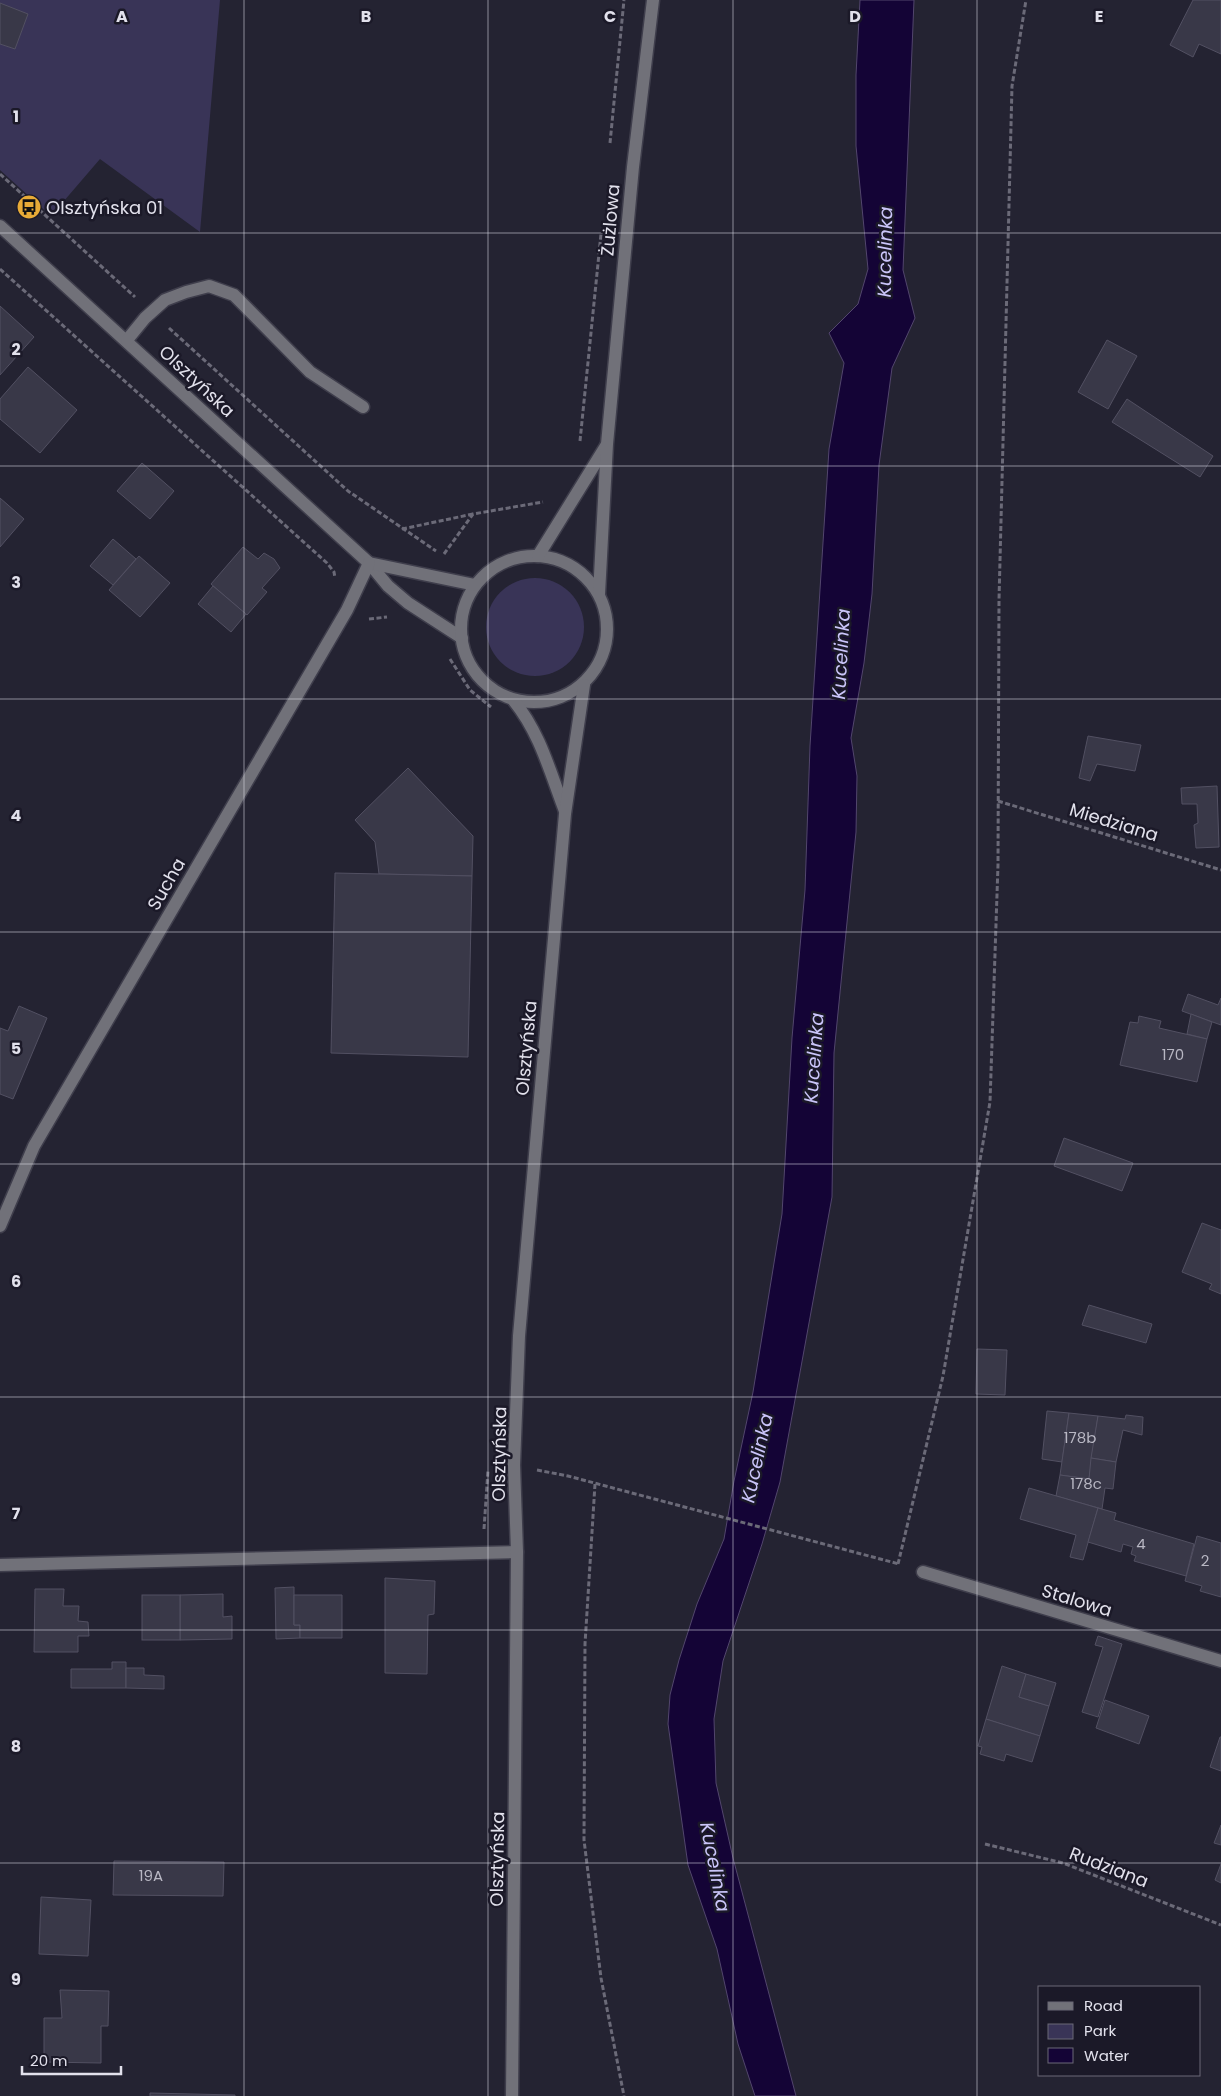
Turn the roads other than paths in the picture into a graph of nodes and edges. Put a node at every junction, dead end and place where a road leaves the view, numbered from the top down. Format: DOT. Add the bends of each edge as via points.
graph roads {
  1 [pos="653,0"];
  2 [pos="0,226"];
  3 [pos="127,340"];
  4 [pos="363,408"];
  5 [pos="607,444"];
  6 [pos="538,556"];
  7 [pos="369,563"];
  8 [pos="475,585"];
  9 [pos="599,594"];
  10 [pos="462,638"];
  11 [pos="584,685"];
  12 [pos="514,701"];
  13 [pos="566,814"];
  14 [pos="0,1226"];
  15 [pos="517,1552"];
  16 [pos="0,1565"];
  17 [pos="923,1572"];
  18 [pos="1221,1661"];
  19 [pos="512,2096"];
  1 -- 5 [label="street, Żużlowa" via="632,167"];
  2 -- 3 [label="street, Olsztyńska"];
  3 -- 4 [label="street" via="165,300 209,286 234,295 310,372"];
  3 -- 7 [label="street, Olsztyńska"];
  5 -- 6 [label="street, Żużlowa"];
  5 -- 9 [label="street, Żużlowa"];
  6 -- 8 [label="street" via="507,561 493,568"];
  6 -- 9 [label="street" via="563,561 584,574"];
  7 -- 8 [label="street"];
  7 -- 10 [label="street, Olsztyńska" via="408,603"];
  7 -- 14 [label="street, Sucha" via="347,610 34,1146"];
  8 -- 10 [label="street" via="464,605 460,629"];
  9 -- 11 [label="street" via="607,617 607,642 599,665"];
  10 -- 12 [label="street" via="464,652 475,674 493,690"];
  11 -- 12 [label="street" via="563,698 538,703"];
  11 -- 13 [label="street, Olsztyńska"];
  12 -- 13 [label="street, Olsztyńska" via="528,718"];
  13 -- 15 [label="street, Olsztyńska" via="521,1317 514,1465"];
  15 -- 16 [label="street"];
  15 -- 19 [label="street, Olsztyńska"];
  17 -- 18 [label="street, Stalowa"];
}
